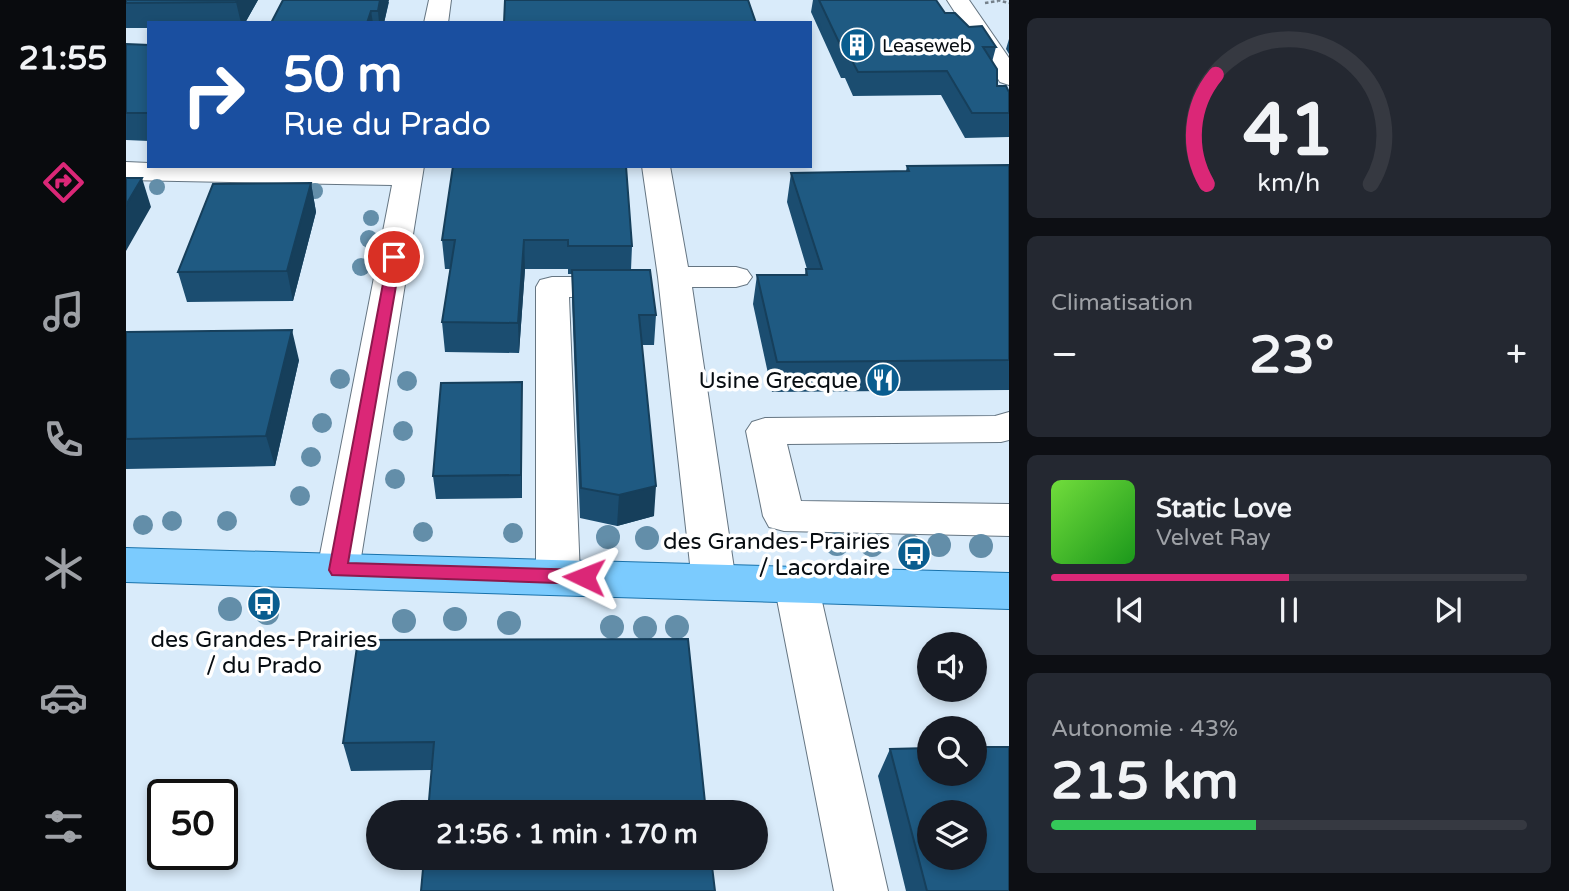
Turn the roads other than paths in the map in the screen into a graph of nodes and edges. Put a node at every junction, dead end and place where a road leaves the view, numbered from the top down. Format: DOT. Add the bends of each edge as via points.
graph roads {
  1 [pos="440,0"];
  2 [pos="958,0"];
  3 [pos="436,21"];
  4 [pos="1009,77"];
  5 [pos="656,168"];
  6 [pos="126,172"];
  7 [pos="409,172"];
  8 [pos="736,277"];
  9 [pos="675,282"];
  10 [pos="1009,425"];
  11 [pos="1009,520"];
  12 [pos="126,565"];
  13 [pos="338,570"];
  14 [pos="558,576"];
  15 [pos="713,582"];
  16 [pos="796,584"];
  17 [pos="1009,591"];
  18 [pos="861,891"];
  1 -- 3 [label="street"];
  2 -- 4 [label="street"];
  5 -- 9 [label="street"];
  6 -- 7 [label="street"];
  7 -- 13 [label="street"];
  8 -- 9 [label="street"];
  9 -- 14 [label="street" via="552,287"];
  9 -- 15 [label="street"];
  10 -- 11 [label="street" via="1001,429 765,431 784,516"];
  12 -- 13 [label="main road"];
  13 -- 14 [label="main road"];
  14 -- 15 [label="main road"];
  15 -- 16 [label="main road"];
  16 -- 17 [label="main road"];
  16 -- 18 [label="street"];
}
